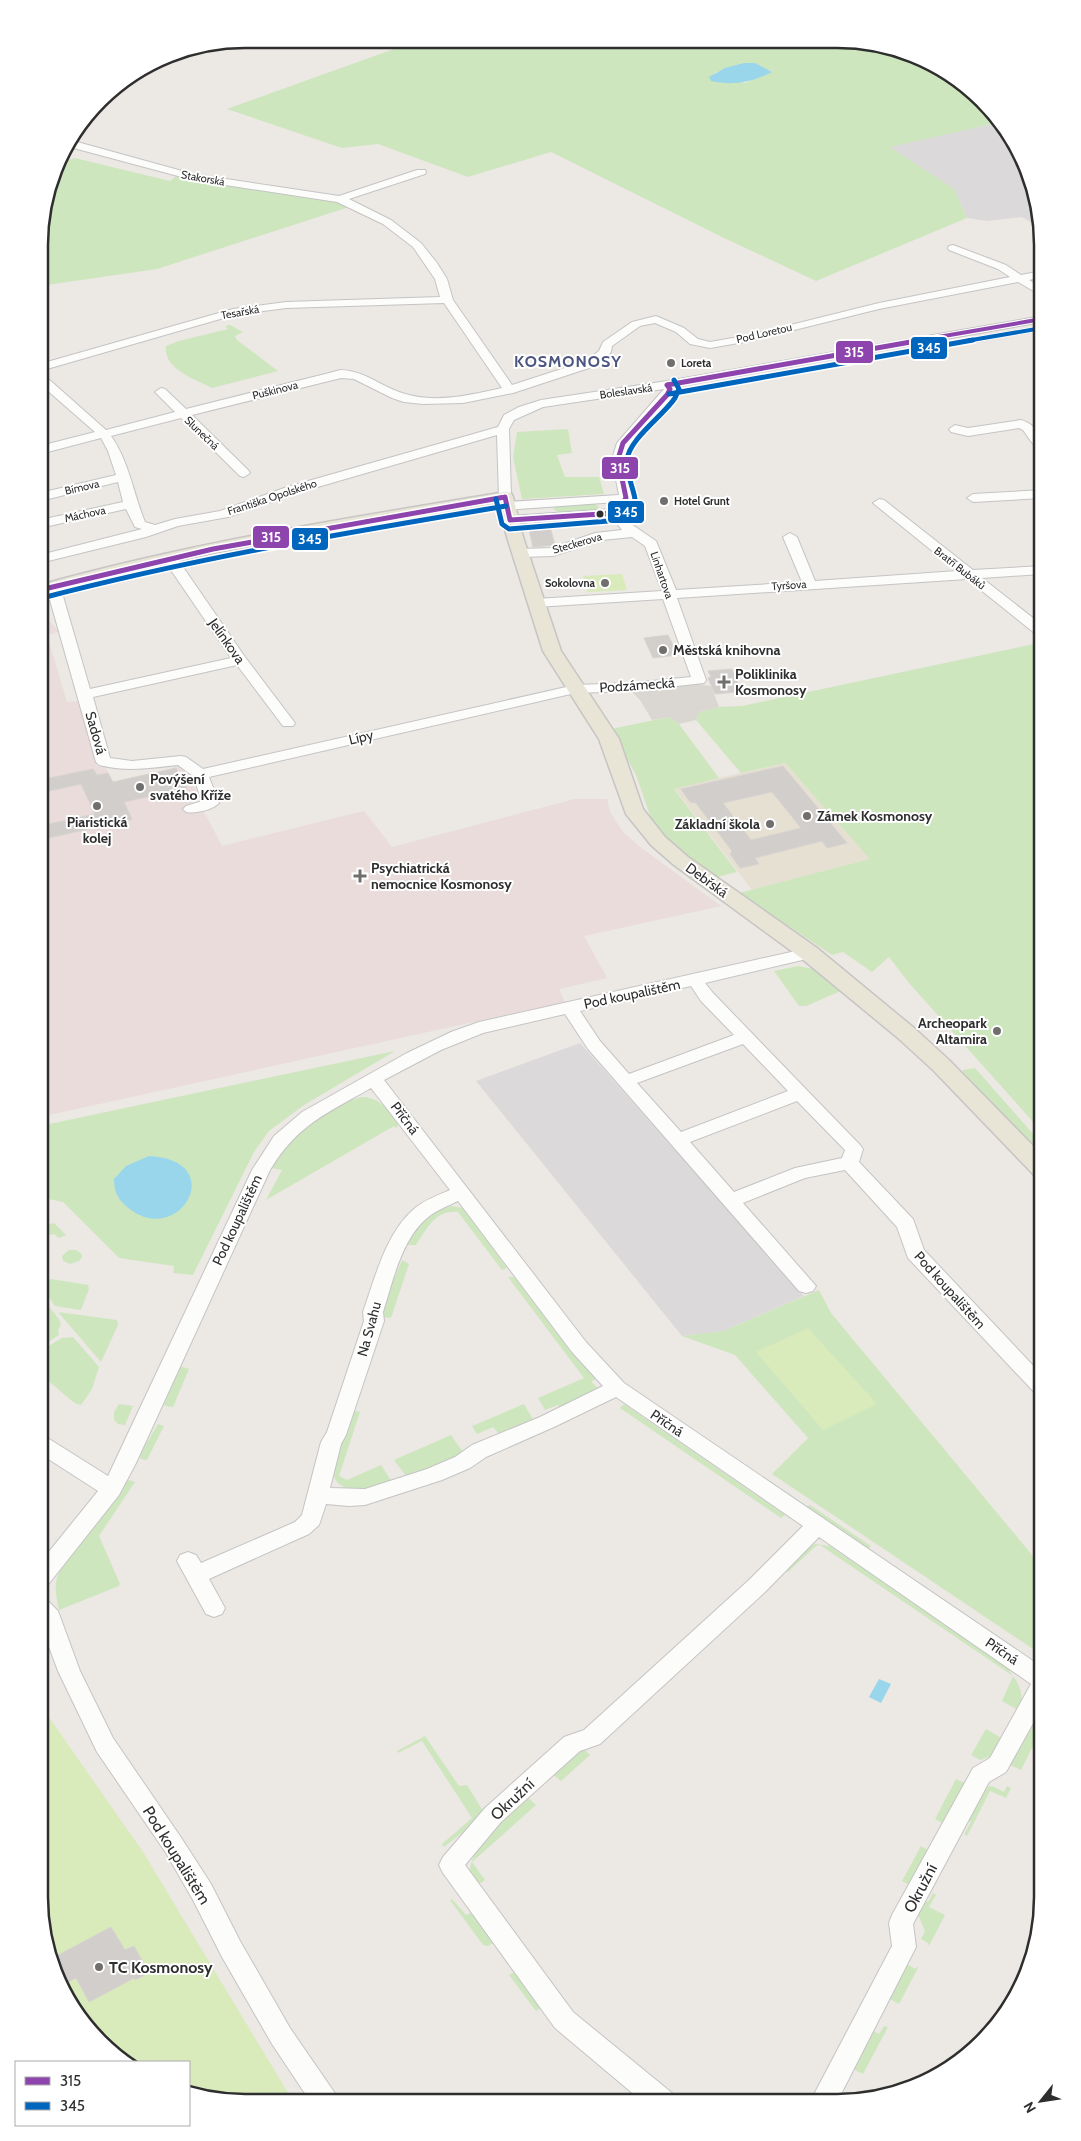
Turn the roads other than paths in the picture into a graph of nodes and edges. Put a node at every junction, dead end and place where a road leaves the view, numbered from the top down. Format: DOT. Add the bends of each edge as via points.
graph roads {
  1 [pos="75,145"];
  2 [pos="421,172"];
  3 [pos="340,199"];
  4 [pos="953,248"];
  5 [pos="1034,275"];
  6 [pos="1020,278"];
  7 [pos="1034,288"];
  8 [pos="447,300"];
  9 [pos="1034,319"];
  10 [pos="48,366"];
  11 [pos="48,385"];
  12 [pos="667,385"];
  13 [pos="509,390"];
  14 [pos="161,392"];
  15 [pos="541,404"];
  16 [pos="182,413"];
  17 [pos="506,424"];
  18 [pos="954,429"];
  19 [pos="104,434"];
  20 [pos="1034,436"];
  21 [pos="48,448"];
  22 [pos="244,473"];
  23 [pos="124,477"];
  24 [pos="1034,494"];
  25 [pos="48,495"];
  26 [pos="626,498"];
  27 [pos="973,498"];
  28 [pos="878,503"];
  29 [pos="131,504"];
  30 [pos="507,508"];
  31 [pos="616,513"];
  32 [pos="48,522"];
  33 [pos="154,529"];
  34 [pos="633,534"];
  35 [pos="790,537"];
  36 [pos="521,553"];
  37 [pos="169,556"];
  38 [pos="48,557"];
  39 [pos="1034,570"];
  40 [pos="969,574"];
  41 [pos="810,584"];
  42 [pos="48,587"];
  43 [pos="48,594"];
  44 [pos="669,594"];
  45 [pos="536,603"];
  46 [pos="1034,626"];
  47 [pos="240,660"];
  48 [pos="699,680"];
  49 [pos="575,689"];
  50 [pos="84,695"];
  51 [pos="288,724"];
  52 [pos="200,774"];
  53 [pos="191,809"];
  54 [pos="809,952"];
  55 [pos="695,980"];
  56 [pos="569,1008"];
  57 [pos="746,1037"];
  58 [pos="374,1080"];
  59 [pos="626,1081"];
  60 [pos="800,1093"];
  61 [pos="677,1140"];
  62 [pos="1034,1161"];
  63 [pos="848,1163"];
  64 [pos="461,1193"];
  65 [pos="730,1201"];
  66 [pos="806,1286"];
  67 [pos="1034,1380"];
  68 [pos="618,1388"];
  69 [pos="48,1449"];
  70 [pos="112,1489"];
  71 [pos="320,1495"];
  72 [pos="817,1526"];
  73 [pos="48,1569"];
  74 [pos="214,1608"];
  75 [pos="48,1626"];
  76 [pos="1034,1674"];
  77 [pos="1034,1700"];
  78 [pos="320,2094"];
  79 [pos="653,2094"];
  80 [pos="827,2094"];
  1 -- 3 [label="street, Stakorská" via="193,177"];
  2 -- 3 [label="street"];
  3 -- 8 [label="street, Stakorská" via="388,222 417,244 441,279"];
  4 -- 6 [label="street" via="1002,267"];
  5 -- 6 [label="street, Pod Loretou"];
  6 -- 7 [label="street"];
  6 -- 13 [label="street, Pod Loretou" via="710,344 694,342 674,327 650,319 636,324 607,344 600,358"];
  8 -- 10 [label="street, Tesařská" via="286,305 233,312"];
  8 -- 13 [label="street, Stakorská"];
  9 -- 12 [label="street, Boleslavská"];
  11 -- 19 [label="street"];
  12 -- 15 [label="street, Boleslavská"];
  12 -- 26 [label="street" via="670,389 667,395 623,443 618,459"];
  13 -- 15 [label="street"];
  13 -- 16 [label="street, Puškinova" via="464,398 418,400 402,398 348,374"];
  13 -- 17 [label="street"];
  14 -- 16 [label="street, Slunečná"];
  15 -- 17 [label="street, Boleslavská" via="523,410"];
  16 -- 19 [label="street, Puškinova"];
  16 -- 22 [label="street, Slunečná"];
  17 -- 30 [label="street"];
  17 -- 33 [label="street, Františka Opolského" via="223,514"];
  18 -- 20 [label="street" via="968,432 1021,424 1027,426"];
  19 -- 21 [label="street, Puškinova"];
  19 -- 23 [label="street" via="111,442"];
  23 -- 25 [label="street, Bímova"];
  23 -- 29 [label="street"];
  24 -- 27 [label="street"];
  26 -- 30 [label="street"];
  26 -- 31 [label="street"];
  28 -- 40 [label="street, Bratří Bubáků"];
  29 -- 32 [label="street, Máchova"];
  29 -- 33 [label="street" via="140,524"];
  30 -- 31 [label="street"];
  30 -- 36 [label="main road, Debřská"];
  30 -- 37 [label="main road" via="230,544"];
  31 -- 34 [label="street, Linhartova"];
  33 -- 38 [label="street, Františka Opolského"];
  34 -- 36 [label="street, Steckerova" via="600,536 553,552"];
  34 -- 44 [label="street, Linhartova" via="651,544"];
  35 -- 41 [label="street"];
  36 -- 45 [label="main road, Debřská"];
  37 -- 42 [label="main road"];
  37 -- 47 [label="street, Jelínkova"];
  39 -- 40 [label="street, Tyršova"];
  40 -- 41 [label="street, Tyršova"];
  40 -- 46 [label="street, Bratří Bubáků"];
  41 -- 44 [label="street, Tyršova"];
  43 -- 50 [label="street, Sadová"];
  44 -- 45 [label="street, Tyršova"];
  44 -- 48 [label="street, Linhartova"];
  45 -- 49 [label="main road, Debřská" via="552,651"];
  47 -- 50 [label="street, Sadová"];
  47 -- 51 [label="street, Jelínkova"];
  48 -- 49 [label="street, Podzámecká"];
  49 -- 52 [label="street, Lípy"];
  49 -- 54 [label="main road, Debřská" via="609,739 633,810 645,826 682,861"];
  50 -- 52 [label="street, Sadová" via="104,762 132,766 181,760"];
  52 -- 53 [label="street" via="211,803"];
  54 -- 55 [label="street, Pod koupalištěm"];
  54 -- 62 [label="main road, Debřská" via="941,1065"];
  55 -- 56 [label="street, Pod koupalištěm"];
  55 -- 57 [label="street, Pod koupalištěm"];
  56 -- 58 [label="street, Pod koupalištěm" via="457,1036"];
  56 -- 59 [label="street, Pod koupalištěm" via="594,1045"];
  57 -- 59 [label="street"];
  57 -- 60 [label="street, Pod koupalištěm"];
  58 -- 64 [label="street, Příčná"];
  58 -- 70 [label="street, Pod koupalištěm" via="308,1116 281,1137 261,1170"];
  59 -- 61 [label="street, Pod koupalištěm"];
  60 -- 61 [label="street"];
  60 -- 63 [label="street, Pod koupalištěm" via="854,1149"];
  61 -- 65 [label="street, Pod koupalištěm"];
  63 -- 65 [label="street" via="802,1172"];
  63 -- 67 [label="street, Pod koupalištěm" via="906,1224 919,1258"];
  64 -- 68 [label="street, Příčná" via="587,1357"];
  64 -- 71 [label="street, Na Svahu" via="418,1216 396,1248 373,1312 374,1321 356,1378 331,1442"];
  65 -- 66 [label="street, Pod koupalištěm"];
  68 -- 71 [label="street" via="419,1481 356,1498"];
  68 -- 72 [label="street, Příčná"];
  69 -- 70 [label="street"];
  70 -- 73 [label="street, Pod koupalištěm"];
  71 -- 74 [label="street, Na Svahu" via="312,1519 302,1528 192,1568"];
  72 -- 76 [label="street, Příčná"];
  72 -- 79 [label="street, Okružní" via="757,1586 592,1737 572,1744 493,1815 451,1865 564,2020"];
  75 -- 78 [label="street, Pod koupalištěm" via="106,1745 174,1846 280,2036"];
  77 -- 80 [label="street, Okružní" via="998,1765 981,1774 901,1923 904,1947"];
}
